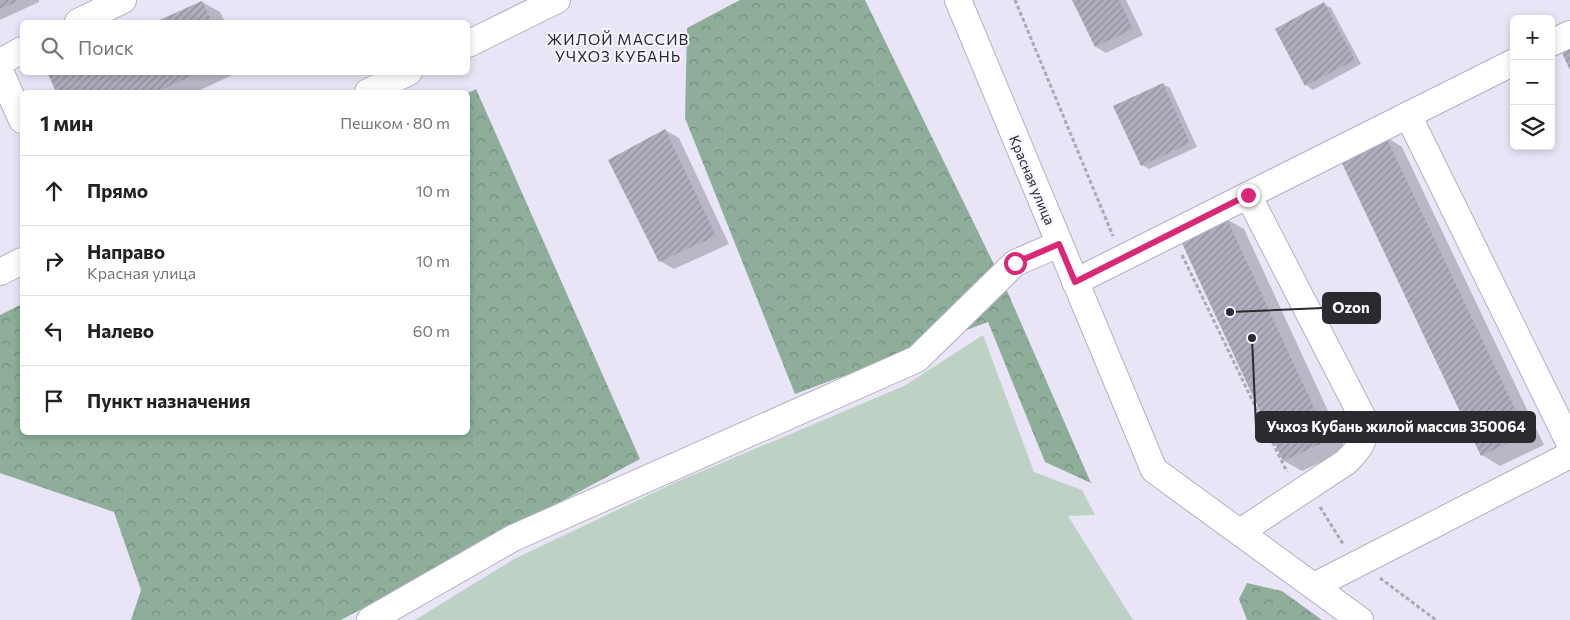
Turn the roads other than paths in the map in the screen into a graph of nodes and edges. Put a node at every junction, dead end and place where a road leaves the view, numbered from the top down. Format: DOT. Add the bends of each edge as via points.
graph roads {
  1 [pos="122,0"];
  2 [pos="557,0"];
  3 [pos="958,0"];
  4 [pos="82,20"];
  5 [pos="1570,34"];
  6 [pos="1555,41"];
  7 [pos="470,43"];
  8 [pos="20,51"];
  9 [pos="0,62"];
  10 [pos="1510,64"];
  11 [pos="0,71"];
  12 [pos="403,75"];
  13 [pos="372,90"];
  14 [pos="1408,115"];
  15 [pos="20,116"];
  16 [pos="1248,195"];
  17 [pos="1059,244"];
  18 [pos="20,262"];
  19 [pos="0,272"];
  20 [pos="1075,282"];
  21 [pos="1570,444"];
  22 [pos="1570,455"];
  23 [pos="1240,532"];
  24 [pos="1314,586"];
  25 [pos="370,620"];
  26 [pos="1360,620"];
  1 -- 4 [label="street"];
  2 -- 7 [label="street"];
  3 -- 17 [label="street, Красная улица"];
  5 -- 6 [label="street"];
  8 -- 9 [label="street"];
  10 -- 14 [label="street"];
  11 -- 15 [label="street"];
  12 -- 13 [label="street"];
  14 -- 16 [label="street"];
  14 -- 21 [label="street"];
  16 -- 20 [label="street"];
  16 -- 23 [label="street" via="1364,422 1366,434 1358,450 1346,462"];
  17 -- 20 [label="street, Красная улица"];
  17 -- 25 [label="street" via="1015,263 917,359 513,538"];
  18 -- 19 [label="street"];
  20 -- 23 [label="street, Красная улица" via="1154,470"];
  22 -- 24 [label="street"];
  23 -- 24 [label="street"];
  24 -- 26 [label="street"];
}
